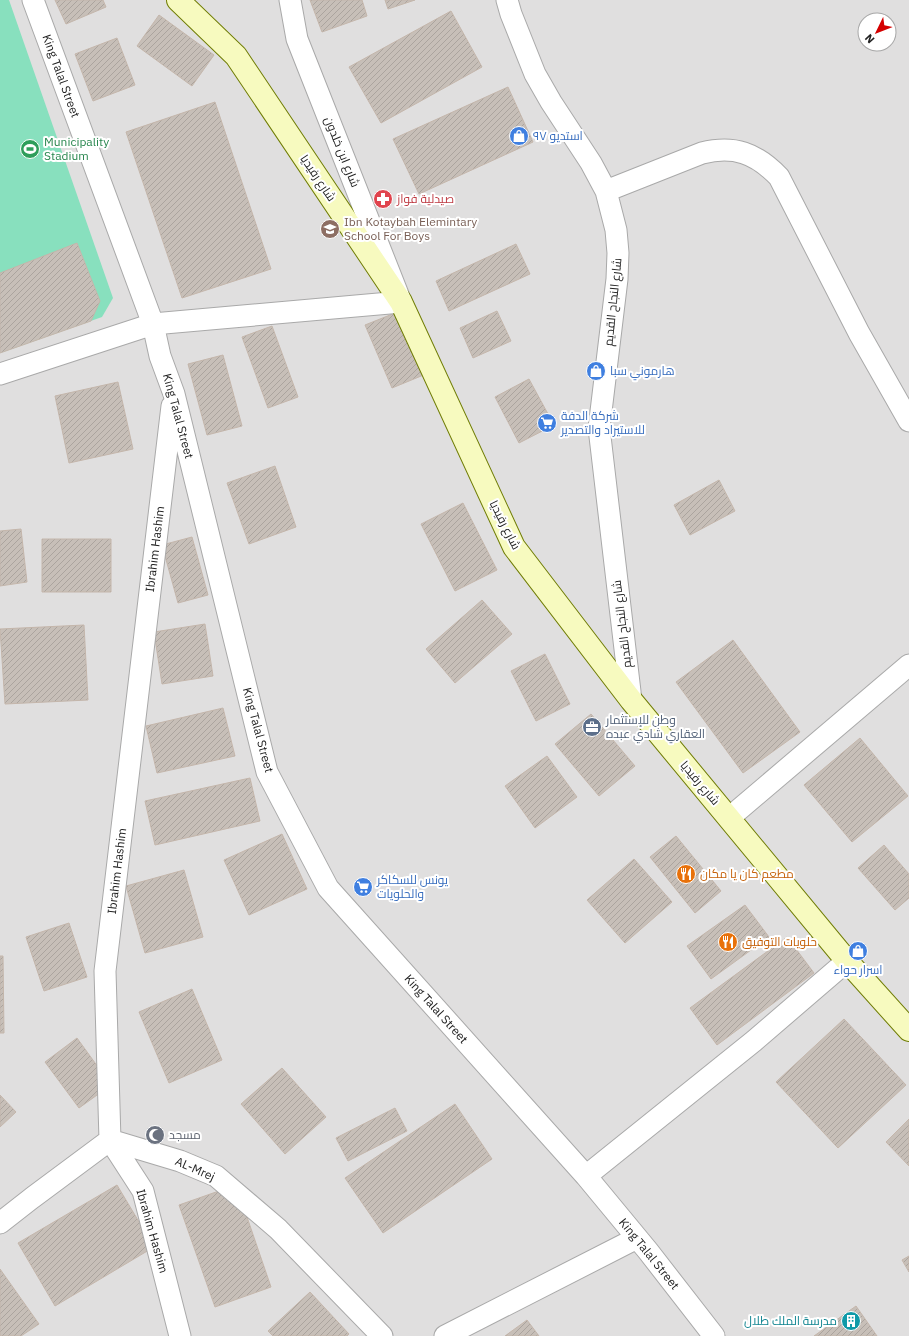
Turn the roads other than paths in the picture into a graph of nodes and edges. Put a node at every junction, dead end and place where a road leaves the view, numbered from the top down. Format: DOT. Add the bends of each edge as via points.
graph roads {
  1 [pos="33,0"];
  2 [pos="178,0"];
  3 [pos="290,0"];
  4 [pos="507,0"];
  5 [pos="606,191"];
  6 [pos="401,302"];
  7 [pos="153,324"];
  8 [pos="0,374"];
  9 [pos="174,394"];
  10 [pos="909,421"];
  11 [pos="909,664"];
  12 [pos="631,700"];
  13 [pos="729,818"];
  14 [pos="847,961"];
  15 [pos="909,1030"];
  16 [pos="110,1140"];
  17 [pos="586,1176"];
  18 [pos="0,1224"];
  19 [pos="637,1238"];
  20 [pos="180,1336"];
  21 [pos="382,1336"];
  22 [pos="445,1336"];
  23 [pos="714,1336"];
  1 -- 7 [label="street, King Talal Street"];
  2 -- 6 [label="main road, شارع رفيديا" via="236,56"];
  3 -- 6 [label="street, شارع ابن خلدون" via="297,39"];
  4 -- 5 [label="street, شارع النجاح القديم" via="535,74"];
  5 -- 10 [label="street" via="716,149 744,152 768,165 779,177 859,333"];
  5 -- 12 [label="street, شارع النجاح القديم" via="616,230 618,253 599,428"];
  6 -- 7 [label="street"];
  6 -- 12 [label="main road, شارع رفيديا" via="514,546"];
  7 -- 8 [label="street"];
  7 -- 9 [label="street, King Talal Street" via="160,356"];
  9 -- 16 [label="street, Ibrahim Hashim" via="104,971"];
  9 -- 17 [label="street, King Talal Street" via="267,772 328,888"];
  11 -- 13 [label="street"];
  12 -- 13 [label="main road, شارع رفيديا"];
  13 -- 14 [label="main road, شارع رفيديا"];
  14 -- 15 [label="main road, شارع رفيديا"];
  14 -- 17 [label="street" via="754,1041"];
  16 -- 18 [label="street"];
  16 -- 20 [label="street, Ibrahim Hashim" via="143,1190"];
  16 -- 21 [label="street, AL-Mrej" via="180,1161 216,1176 278,1229"];
  17 -- 19 [label="street, King Talal Street"];
  19 -- 22 [label="street"];
  19 -- 23 [label="street, King Talal Street"];
}
